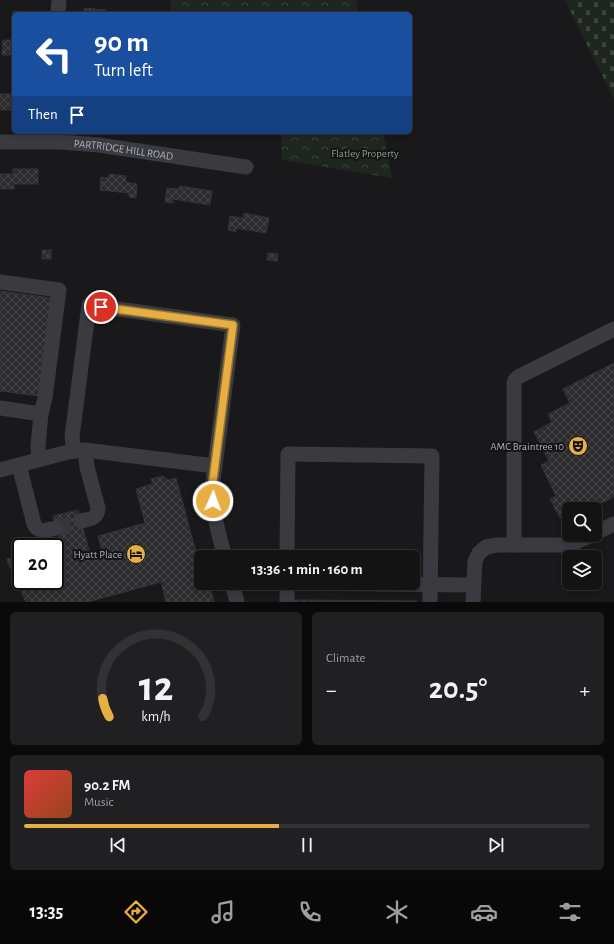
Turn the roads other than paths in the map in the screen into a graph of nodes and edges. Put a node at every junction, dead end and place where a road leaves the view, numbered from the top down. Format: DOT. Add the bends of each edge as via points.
graph roads {
  1 [pos="59,0"];
  2 [pos="58,12"];
  3 [pos="60,137"];
  4 [pos="0,142"];
  5 [pos="246,166"];
  6 [pos="0,282"];
  7 [pos="614,329"];
  8 [pos="0,408"];
  9 [pos="41,414"];
  10 [pos="80,450"];
  11 [pos="39,460"];
  12 [pos="19,465"];
  13 [pos="215,466"];
  14 [pos="0,470"];
  15 [pos="81,521"];
  16 [pos="614,524"];
  17 [pos="56,528"];
  18 [pos="602,530"];
  19 [pos="575,542"];
  20 [pos="514,545"];
  21 [pos="223,550"];
  22 [pos="287,550"];
  23 [pos="420,585"];
  24 [pos="430,585"];
  25 [pos="473,585"];
  26 [pos="234,590"];
  27 [pos="287,590"];
  28 [pos="287,601"];
  29 [pos="237,602"];
  30 [pos="430,602"];
  31 [pos="473,602"];
  1 -- 2 [label="street"];
  3 -- 4 [label="street, PARTRIDGE HILL ROAD"];
  3 -- 5 [label="street, PARTRIDGE HILL ROAD"];
  6 -- 9 [label="street" via="59,290"];
  7 -- 20 [label="street" via="515,380"];
  8 -- 9 [label="street"];
  9 -- 11 [label="street"];
  10 -- 11 [label="street"];
  10 -- 13 [label="street"];
  10 -- 13 [label="street" via="72,437 89,305 233,325"];
  10 -- 15 [label="street" via="88,467 98,508 98,515"];
  11 -- 12 [label="street"];
  12 -- 14 [label="street"];
  12 -- 17 [label="street" via="35,527 42,531"];
  13 -- 21 [label="street" via="213,501"];
  16 -- 18 [label="street"];
  19 -- 20 [label="street" via="562,545"];
  20 -- 25 [label="street" via="486,547 479,553 474,566"];
  22 -- 24 [label="street" via="288,454 432,456"];
  23 -- 24 [label="street"];
  24 -- 25 [label="street"];
  24 -- 30 [label="street"];
  25 -- 31 [label="street"];
  26 -- 29 [label="street"];
  27 -- 28 [label="street"];
}
